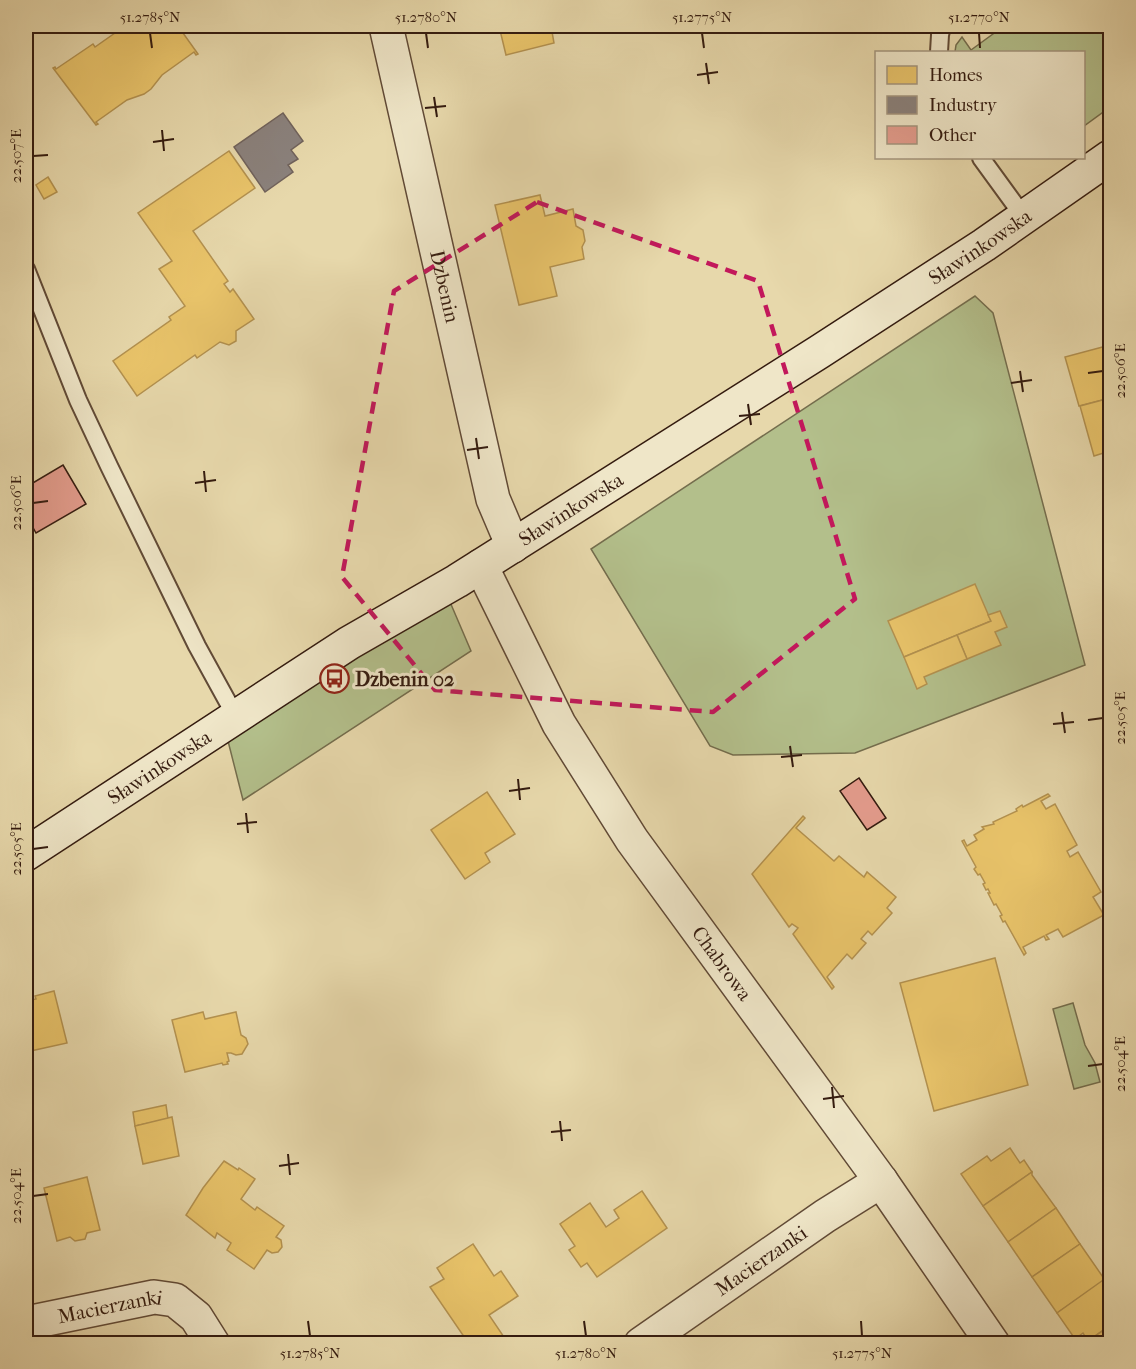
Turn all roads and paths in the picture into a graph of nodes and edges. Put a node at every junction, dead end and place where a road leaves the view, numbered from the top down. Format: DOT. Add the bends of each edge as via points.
graph roads {
  1 [pos="386,26"];
  2 [pos="942,26"];
  3 [pos="939,51"];
  4 [pos="1110,157"];
  5 [pos="982,159"];
  6 [pos="1024,217"];
  7 [pos="26,269"];
  8 [pos="513,546"];
  9 [pos="481,566"];
  10 [pos="236,717"];
  11 [pos="26,854"];
  12 [pos="881,1181"];
  13 [pos="26,1326"];
  14 [pos="213,1344"];
  15 [pos="641,1344"];
  16 [pos="993,1344"];
  1 -- 8 [label="street, Dzbenin" via="494,499"];
  2 -- 3 [label="lane"];
  4 -- 6 [label="street, Sławinkowska"];
  5 -- 6 [label="lane"];
  6 -- 8 [label="street, Sławinkowska"];
  7 -- 10 [label="lane" via="78,400"];
  8 -- 9 [label="street, Sławinkowska"];
  9 -- 10 [label="street, Sławinkowska"];
  9 -- 12 [label="street, Chabrowa" via="543,694 592,779"];
  10 -- 11 [label="street, Sławinkowska"];
  12 -- 15 [label="street, Macierzanki"];
  12 -- 16 [label="street, Chabrowa"];
  13 -- 14 [label="street, Macierzanki" via="154,1297 175,1300 196,1317"];
}
